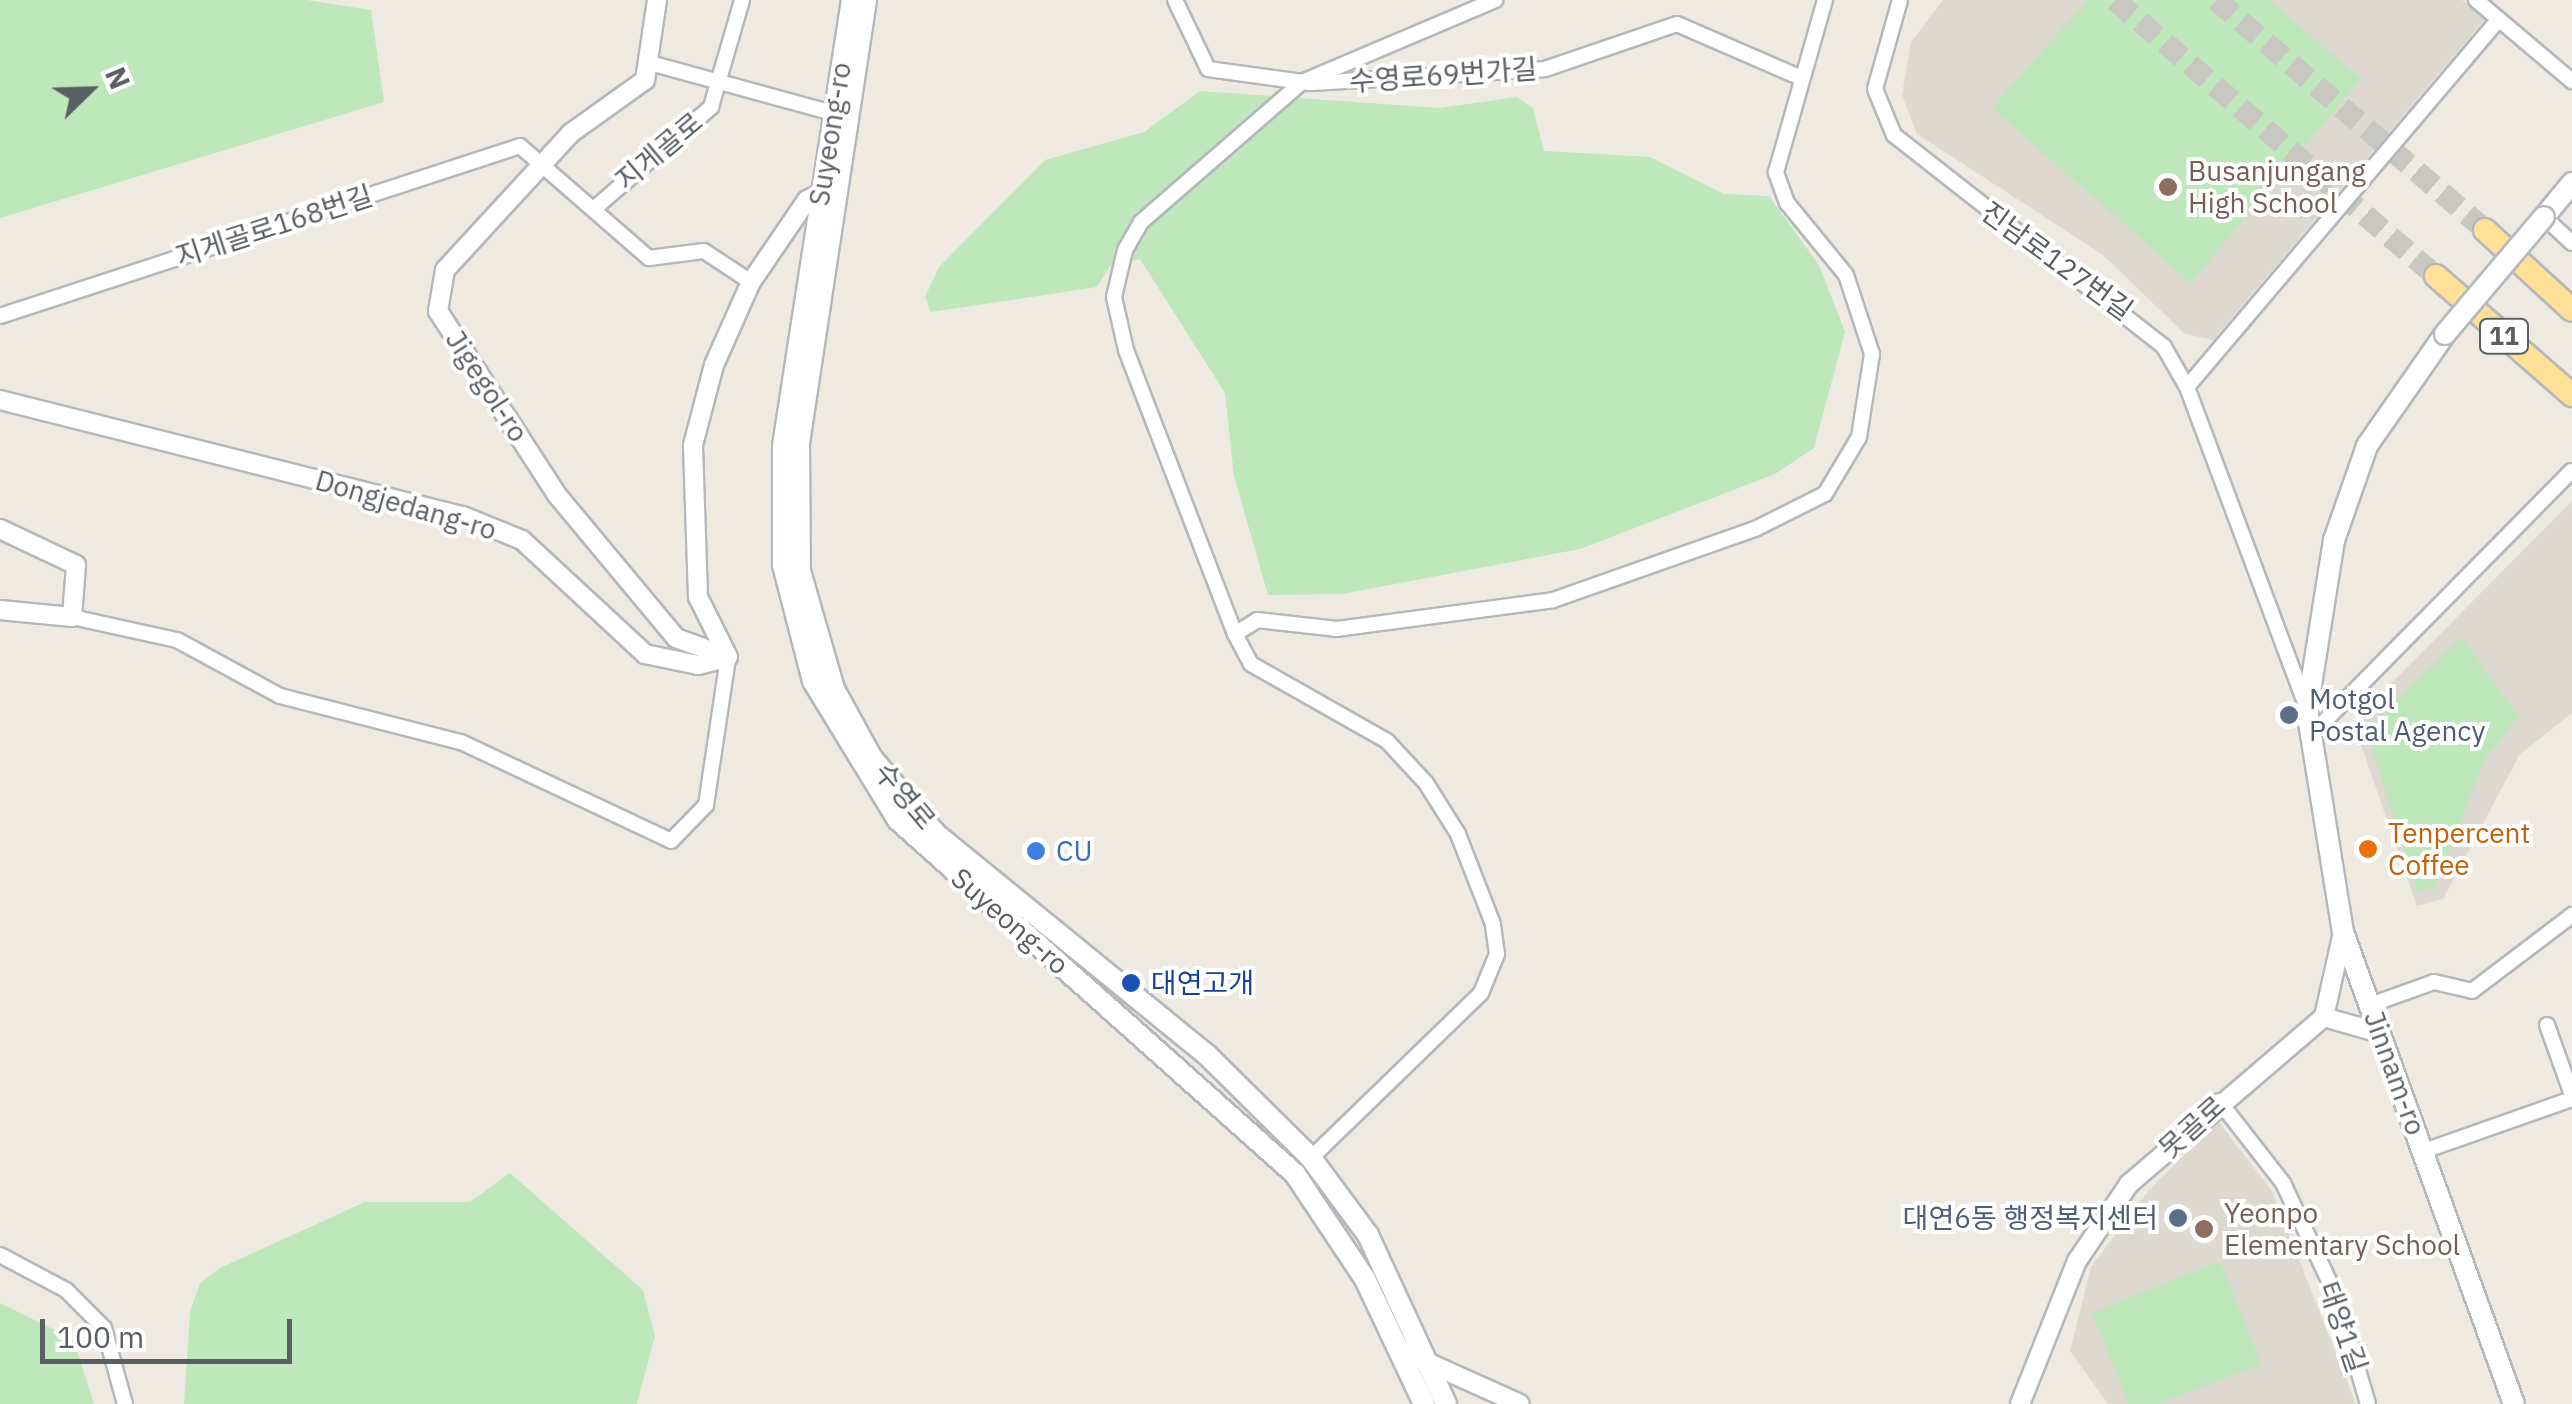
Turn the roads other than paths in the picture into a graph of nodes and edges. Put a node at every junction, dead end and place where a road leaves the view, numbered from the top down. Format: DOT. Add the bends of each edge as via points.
graph roads {
  1 [pos="658,0"];
  2 [pos="742,0"];
  3 [pos="852,0"];
  4 [pos="866,0"];
  5 [pos="1175,0"];
  6 [pos="1495,0"];
  7 [pos="1825,0"];
  8 [pos="1900,0"];
  9 [pos="2476,0"];
  10 [pos="2499,20"];
  11 [pos="654,64"];
  12 [pos="1799,76"];
  13 [pos="2572,81"];
  14 [pos="1302,82"];
  15 [pos="720,83"];
  16 [pos="833,113"];
  17 [pos="542,164"];
  18 [pos="2572,183"];
  19 [pos="829,189"];
  20 [pos="595,208"];
  21 [pos="2544,217"];
  22 [pos="2485,230"];
  23 [pos="2572,243"];
  24 [pos="2436,276"];
  25 [pos="751,282"];
  26 [pos="2572,310"];
  27 [pos="0,316"];
  28 [pos="2187,387"];
  29 [pos="2572,396"];
  30 [pos="0,400"];
  31 [pos="2571,471"];
  32 [pos="0,529"];
  33 [pos="0,610"];
  34 [pos="72,618"];
  35 [pos="1235,634"];
  36 [pos="728,658"];
  37 [pos="2307,710"];
  38 [pos="2313,733"];
  39 [pos="2572,916"];
  40 [pos="2344,932"];
  41 [pos="2370,1006"];
  42 [pos="2324,1017"];
  43 [pos="2547,1025"];
  44 [pos="2380,1033"];
  45 [pos="2572,1097"];
  46 [pos="2220,1101"];
  47 [pos="2424,1151"];
  48 [pos="1311,1158"];
  49 [pos="0,1255"];
  50 [pos="1402,1351"];
  51 [pos="1434,1373"];
  52 [pos="125,1404"];
  53 [pos="1424,1404"];
  54 [pos="1446,1404"];
  55 [pos="1520,1404"];
  56 [pos="2020,1404"];
  57 [pos="2368,1404"];
  58 [pos="2514,1404"];
  1 -- 11 [label="street"];
  2 -- 15 [label="street, 지게골로"];
  3 -- 16 [label="main road, Suyeong-ro"];
  4 -- 19 [label="main road, 수영로"];
  5 -- 14 [label="street, 수영로69번가길" via="1208,69"];
  6 -- 14 [label="street"];
  7 -- 12 [label="street"];
  8 -- 28 [label="street, 진남로127번길" via="1875,89 1894,135 2134,315"];
  9 -- 10 [label="street"];
  10 -- 13 [label="street"];
  10 -- 28 [label="street"];
  11 -- 15 [label="street, 지게골로"];
  11 -- 17 [label="street, Jigegol-ro"];
  12 -- 14 [label="street, 수영로69번가길" via="1677,24 1545,69"];
  12 -- 35 [label="street" via="1776,172 1786,202 1846,274 1872,354 1859,438 1825,494 1756,529 1553,600 1337,630 1257,620"];
  14 -- 35 [label="street" via="1141,222 1114,297 1170,480"];
  15 -- 16 [label="street"];
  15 -- 20 [label="street, 지게골로" via="686,136 632,168"];
  16 -- 19 [label="main road, Suyeong-ro"];
  17 -- 20 [label="street, 지게골로"];
  17 -- 27 [label="street, 지게골로168번길" via="520,146"];
  17 -- 36 [label="street, Jigegol-ro" via="445,270 438,310 557,495 676,638"];
  18 -- 21 [label="main road"];
  19 -- 25 [label="street"];
  19 -- 48 [label="main road, 수영로" via="799,443 798,540 815,639 850,722 936,834 1208,1055"];
  19 -- 50 [label="main road, Suyeong-ro" via="788,402 780,532 791,608 828,716 898,820 1295,1174"];
  20 -- 25 [label="street" via="649,258 704,251"];
  21 -- 23 [label="street"];
  21 -- 37 [label="main road, Jinnam-ro, bridge" via="2445,334 2368,446 2334,540"];
  22 -- 26 [label="highway, 11"];
  24 -- 29 [label="highway, 11"];
  25 -- 36 [label="street" via="714,365 693,445 698,597"];
  28 -- 37 [label="street, 진남로127번길"];
  30 -- 36 [label="street, Dongjedang-ro" via="463,516 522,540 645,654 698,665"];
  31 -- 38 [label="street"];
  32 -- 34 [label="street" via="76,565"];
  33 -- 34 [label="street"];
  34 -- 36 [label="street" via="177,640 280,696 461,742 670,840 706,804"];
  35 -- 48 [label="street" via="1251,664 1387,741 1426,783 1472,862 1493,924 1497,954 1481,993"];
  37 -- 38 [label="main road, Jinnam-ro"];
  38 -- 40 [label="main road, Jinnam-ro"];
  39 -- 41 [label="street" via="2472,992 2434,982"];
  40 -- 41 [label="main road, Jinnam-ro"];
  40 -- 42 [label="street"];
  41 -- 44 [label="main road, Jinnam-ro"];
  42 -- 44 [label="street"];
  42 -- 46 [label="street, 못골로"];
  43 -- 45 [label="street"];
  44 -- 47 [label="main road, Jinnam-ro"];
  45 -- 47 [label="street"];
  46 -- 56 [label="street, 못골로" via="2129,1184 2076,1262"];
  46 -- 57 [label="street, 태양1길" via="2283,1182 2336,1298"];
  47 -- 58 [label="main road, Jinnam-ro"];
  48 -- 51 [label="main road, 수영로" via="1368,1235"];
  49 -- 52 [label="street" via="66,1290 104,1328"];
  50 -- 51 [label="street"];
  50 -- 53 [label="main road, Suyeong-ro"];
  51 -- 54 [label="main road, 수영로"];
  51 -- 55 [label="street"];
}
